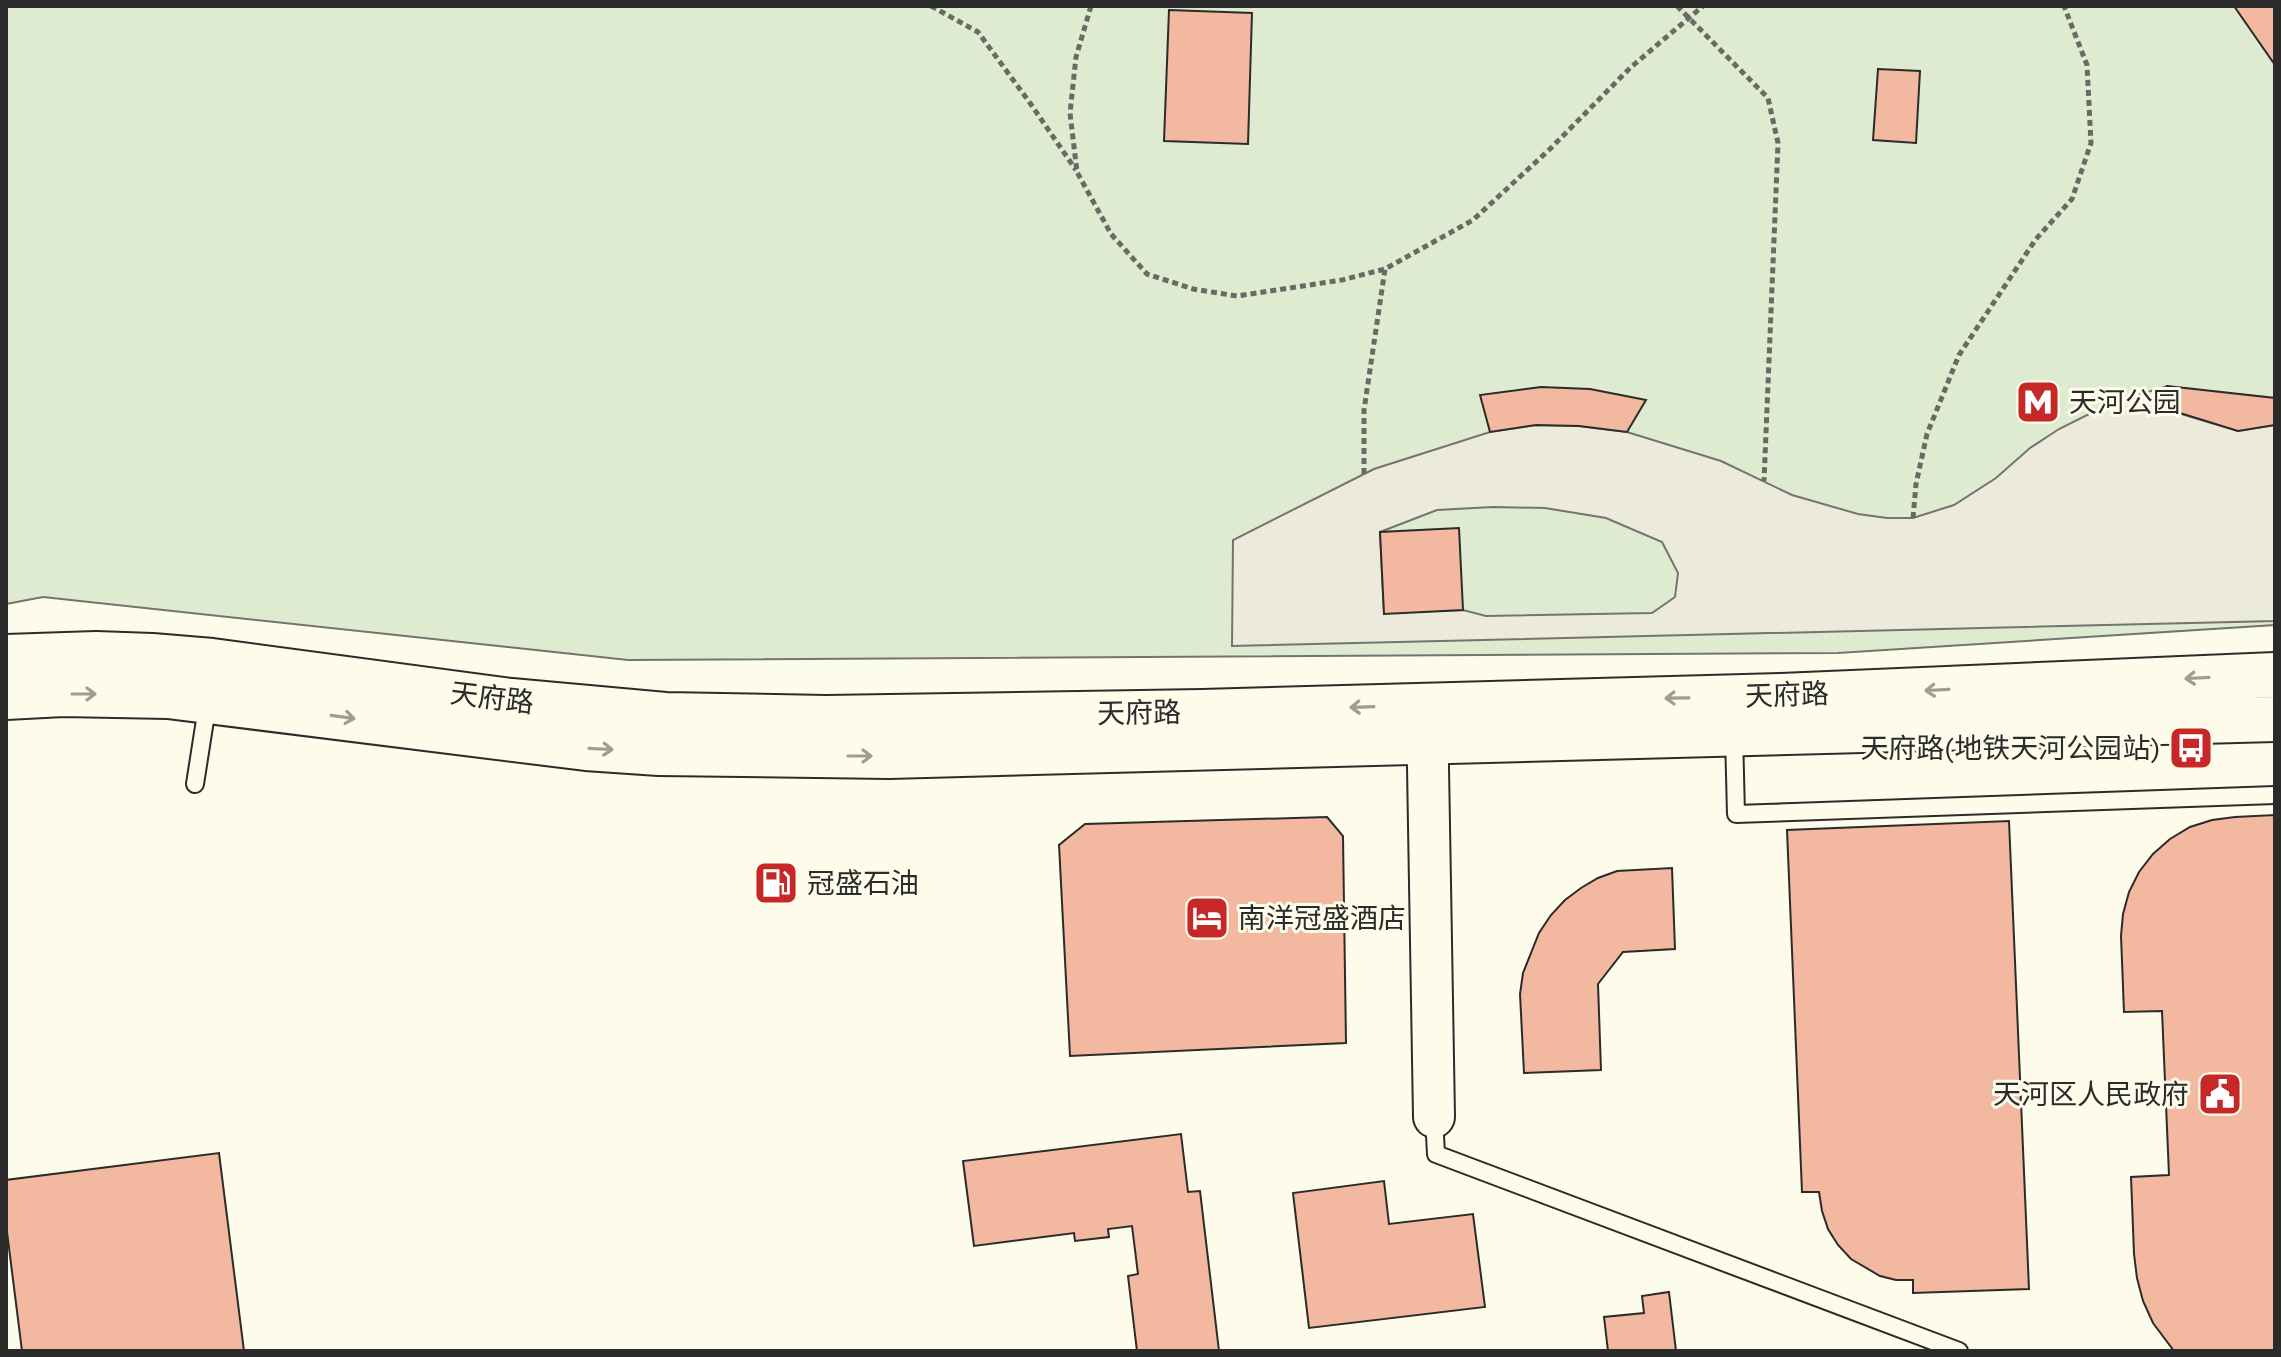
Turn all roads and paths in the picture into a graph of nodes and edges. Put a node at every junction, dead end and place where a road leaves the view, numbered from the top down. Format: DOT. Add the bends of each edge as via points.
graph roads {
  1 [pos="931,6"];
  2 [pos="1091,6"];
  3 [pos="1677,6"];
  4 [pos="1703,6"];
  5 [pos="2064,6"];
  6 [pos="1688,18"];
  7 [pos="1077,172"];
  8 [pos="1385,269"];
  9 [pos="1364,474"];
  10 [pos="1764,481"];
  11 [pos="1913,518"];
  12 [pos="6,657"];
  13 [pos="2275,675"];
  14 [pos="6,697"];
  15 [pos="208,699"];
  16 [pos="2275,719"];
  17 [pos="1427,724"];
  18 [pos="1734,734"];
  19 [pos="195,784"];
  20 [pos="2275,795"];
  21 [pos="1434,1117"];
  22 [pos="1959,1351"];
  1 -- 7 [label="path" via="978,32"];
  2 -- 7 [label="path" via="1076,57 1070,113"];
  3 -- 6 [label="path"];
  4 -- 6 [label="path"];
  5 -- 11 [label="path" via="2087,65 2091,143 2072,199 2036,239 1959,355 1927,434"];
  6 -- 8 [label="path" via="1473,220"];
  6 -- 10 [label="path" via="1768,98 1778,143"];
  7 -- 8 [label="path" via="1111,234 1147,274 1237,296"];
  8 -- 9 [label="path" via="1364,410"];
  17 -- 12 [label="main road, 天府路, one-way" via="665,715 511,701 212,661 96,654"];
  13 -- 17 [label="main road, 天府路, one-way" via="1796,696"];
  14 -- 15 [label="main road, 天府路, one-way" via="125,694"];
  15 -- 17 [label="main road, 天府路, one-way" via="509,740 659,753 889,756"];
  15 -- 19 [label="lane"];
  16 -- 18 [label="main road, 天府路"];
  17 -- 18 [label="main road, 天府路"];
  17 -- 21 [label="street"];
  18 -- 20 [label="lane" via="1736,814"];
  21 -- 22 [label="lane" via="1436,1154"];
}
